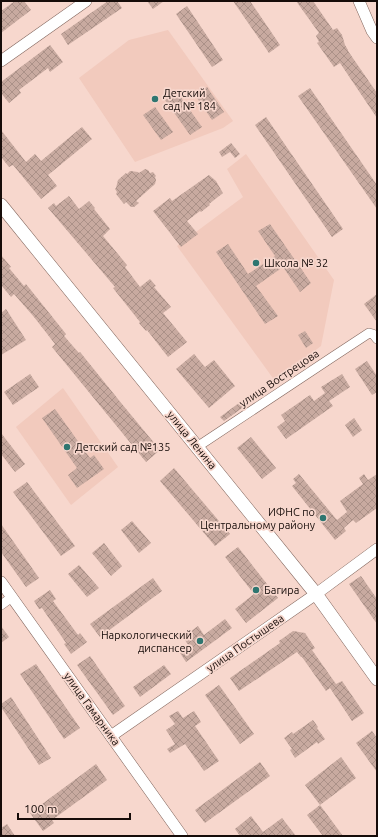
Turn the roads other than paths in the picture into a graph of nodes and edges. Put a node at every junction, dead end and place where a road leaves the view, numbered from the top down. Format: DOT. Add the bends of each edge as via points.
graph roads {
  1 [pos="86,1"];
  2 [pos="359,1"];
  3 [pos="377,38"];
  4 [pos="1,61"];
  5 [pos="1,205"];
  6 [pos="376,337"];
  7 [pos="197,447"];
  8 [pos="377,549"];
  9 [pos="1,582"];
  10 [pos="316,594"];
  11 [pos="12,597"];
  12 [pos="1,605"];
  13 [pos="377,680"];
  14 [pos="110,736"];
  15 [pos="182,836"];
  1 -- 4 [label="street"];
  2 -- 3 [label="street"];
  5 -- 7 [label="main road, улица Ленина"];
  6 -- 7 [label="street, улица Вострецова" via="370,333"];
  7 -- 10 [label="main road, улица Ленина"];
  8 -- 10 [label="street, улица Постышева"];
  9 -- 11 [label="street, улица Гамарника"];
  10 -- 13 [label="main road, улица Ленина"];
  10 -- 14 [label="street, улица Постышева"];
  11 -- 12 [label="street"];
  11 -- 14 [label="street, улица Гамарника"];
  14 -- 15 [label="street, улица Гамарника"];
}
